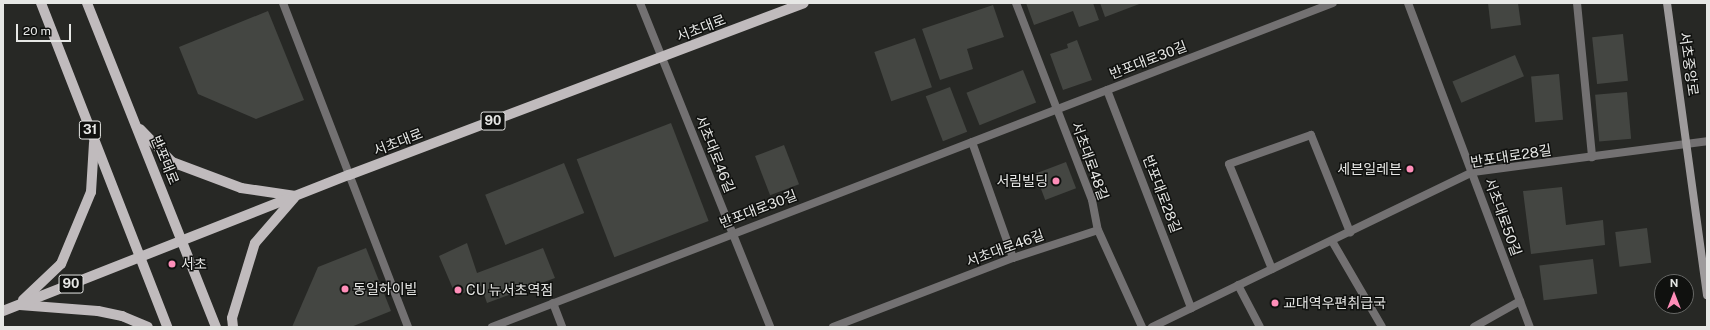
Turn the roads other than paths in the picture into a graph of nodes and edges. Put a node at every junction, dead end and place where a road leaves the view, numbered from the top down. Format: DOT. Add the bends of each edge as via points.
graph roads {
  1 [pos="41,3"];
  2 [pos="87,3"];
  3 [pos="283,3"];
  4 [pos="640,3"];
  5 [pos="804,3"];
  6 [pos="1016,3"];
  7 [pos="1333,3"];
  8 [pos="1408,3"];
  9 [pos="1577,3"];
  10 [pos="1667,3"];
  11 [pos="663,58"];
  12 [pos="1108,90"];
  13 [pos="1057,110"];
  14 [pos="136,125"];
  15 [pos="94,140"];
  16 [pos="1707,141"];
  17 [pos="972,142"];
  18 [pos="1687,144"];
  19 [pos="1592,157"];
  20 [pos="1473,172"];
  21 [pos="349,175"];
  22 [pos="295,196"];
  23 [pos="1098,230"];
  24 [pos="732,232"];
  25 [pos="1350,232"];
  26 [pos="182,240"];
  27 [pos="1332,241"];
  28 [pos="140,257"];
  29 [pos="1013,258"];
  30 [pos="1272,269"];
  31 [pos="1238,285"];
  32 [pos="1707,295"];
  33 [pos="1520,301"];
  34 [pos="553,303"];
  35 [pos="18,304"];
  36 [pos="1191,308"];
  37 [pos="3,311"];
  38 [pos="148,327"];
  39 [pos="167,327"];
  40 [pos="216,327"];
  41 [pos="233,327"];
  42 [pos="408,327"];
  43 [pos="492,327"];
  44 [pos="562,327"];
  45 [pos="770,327"];
  46 [pos="833,327"];
  47 [pos="1142,327"];
  48 [pos="1152,327"];
  49 [pos="1260,327"];
  50 [pos="1382,327"];
  51 [pos="1474,327"];
  52 [pos="1530,327"];
  1 -- 15 [label="main road, 31"];
  2 -- 14 [label="main road, 반포대로"];
  3 -- 21 [label="street"];
  4 -- 11 [label="street, 서초대로46길"];
  5 -- 11 [label="main road, 서초대로 / 90"];
  6 -- 13 [label="street, 서초대로48길"];
  7 -- 12 [label="street, 반포대로30길"];
  8 -- 20 [label="street, 서초대로50길"];
  9 -- 19 [label="street"];
  10 -- 18 [label="main road, 서초중앙로"];
  11 -- 21 [label="main road, 서초대로 / 90"];
  11 -- 24 [label="street, 서초대로46길"];
  12 -- 13 [label="street, 반포대로30길"];
  12 -- 36 [label="street, 반포대로28길"];
  13 -- 17 [label="street, 반포대로30길"];
  13 -- 23 [label="street, 서초대로48길" via="1092,200"];
  14 -- 22 [label="main road" via="172,162 241,188"];
  14 -- 26 [label="main road, 반포대로"];
  15 -- 28 [label="main road, 31"];
  15 -- 35 [label="main road" via="91,192 61,264"];
  16 -- 18 [label="street, 반포대로28길"];
  17 -- 24 [label="street, 반포대로30길"];
  17 -- 29 [label="street"];
  18 -- 19 [label="street, 반포대로28길"];
  18 -- 32 [label="main road, 서초중앙로"];
  19 -- 20 [label="street, 반포대로28길"];
  20 -- 25 [label="street, 반포대로28길"];
  20 -- 33 [label="street, 서초대로50길"];
  21 -- 22 [label="main road, 서초대로 / 90"];
  21 -- 42 [label="street"];
  22 -- 26 [label="main road, 서초대로 / 90"];
  22 -- 41 [label="main road" via="255,243 232,318"];
  23 -- 29 [label="street, 서초대로46길"];
  23 -- 47 [label="street, 서초대로48길"];
  24 -- 34 [label="street, 반포대로30길"];
  24 -- 45 [label="street, 서초대로46길"];
  25 -- 27 [label="street, 반포대로28길"];
  25 -- 30 [label="street" via="1311,134 1229,164"];
  26 -- 28 [label="main road, 서초대로 / 90"];
  26 -- 40 [label="main road, 반포대로"];
  27 -- 30 [label="street, 반포대로28길"];
  27 -- 50 [label="street"];
  28 -- 35 [label="main road, 서초대로 / 90"];
  28 -- 39 [label="main road, 31"];
  29 -- 46 [label="street, 서초대로46길"];
  30 -- 31 [label="street, 반포대로28길"];
  31 -- 36 [label="street, 반포대로28길"];
  31 -- 49 [label="street"];
  33 -- 51 [label="street"];
  33 -- 52 [label="street, 서초대로50길"];
  34 -- 43 [label="street, 반포대로30길"];
  34 -- 44 [label="street"];
  35 -- 37 [label="main road, 서초대로 / 90"];
  35 -- 38 [label="main road" via="98,311 122,316"];
  36 -- 48 [label="street, 반포대로28길"];
}
